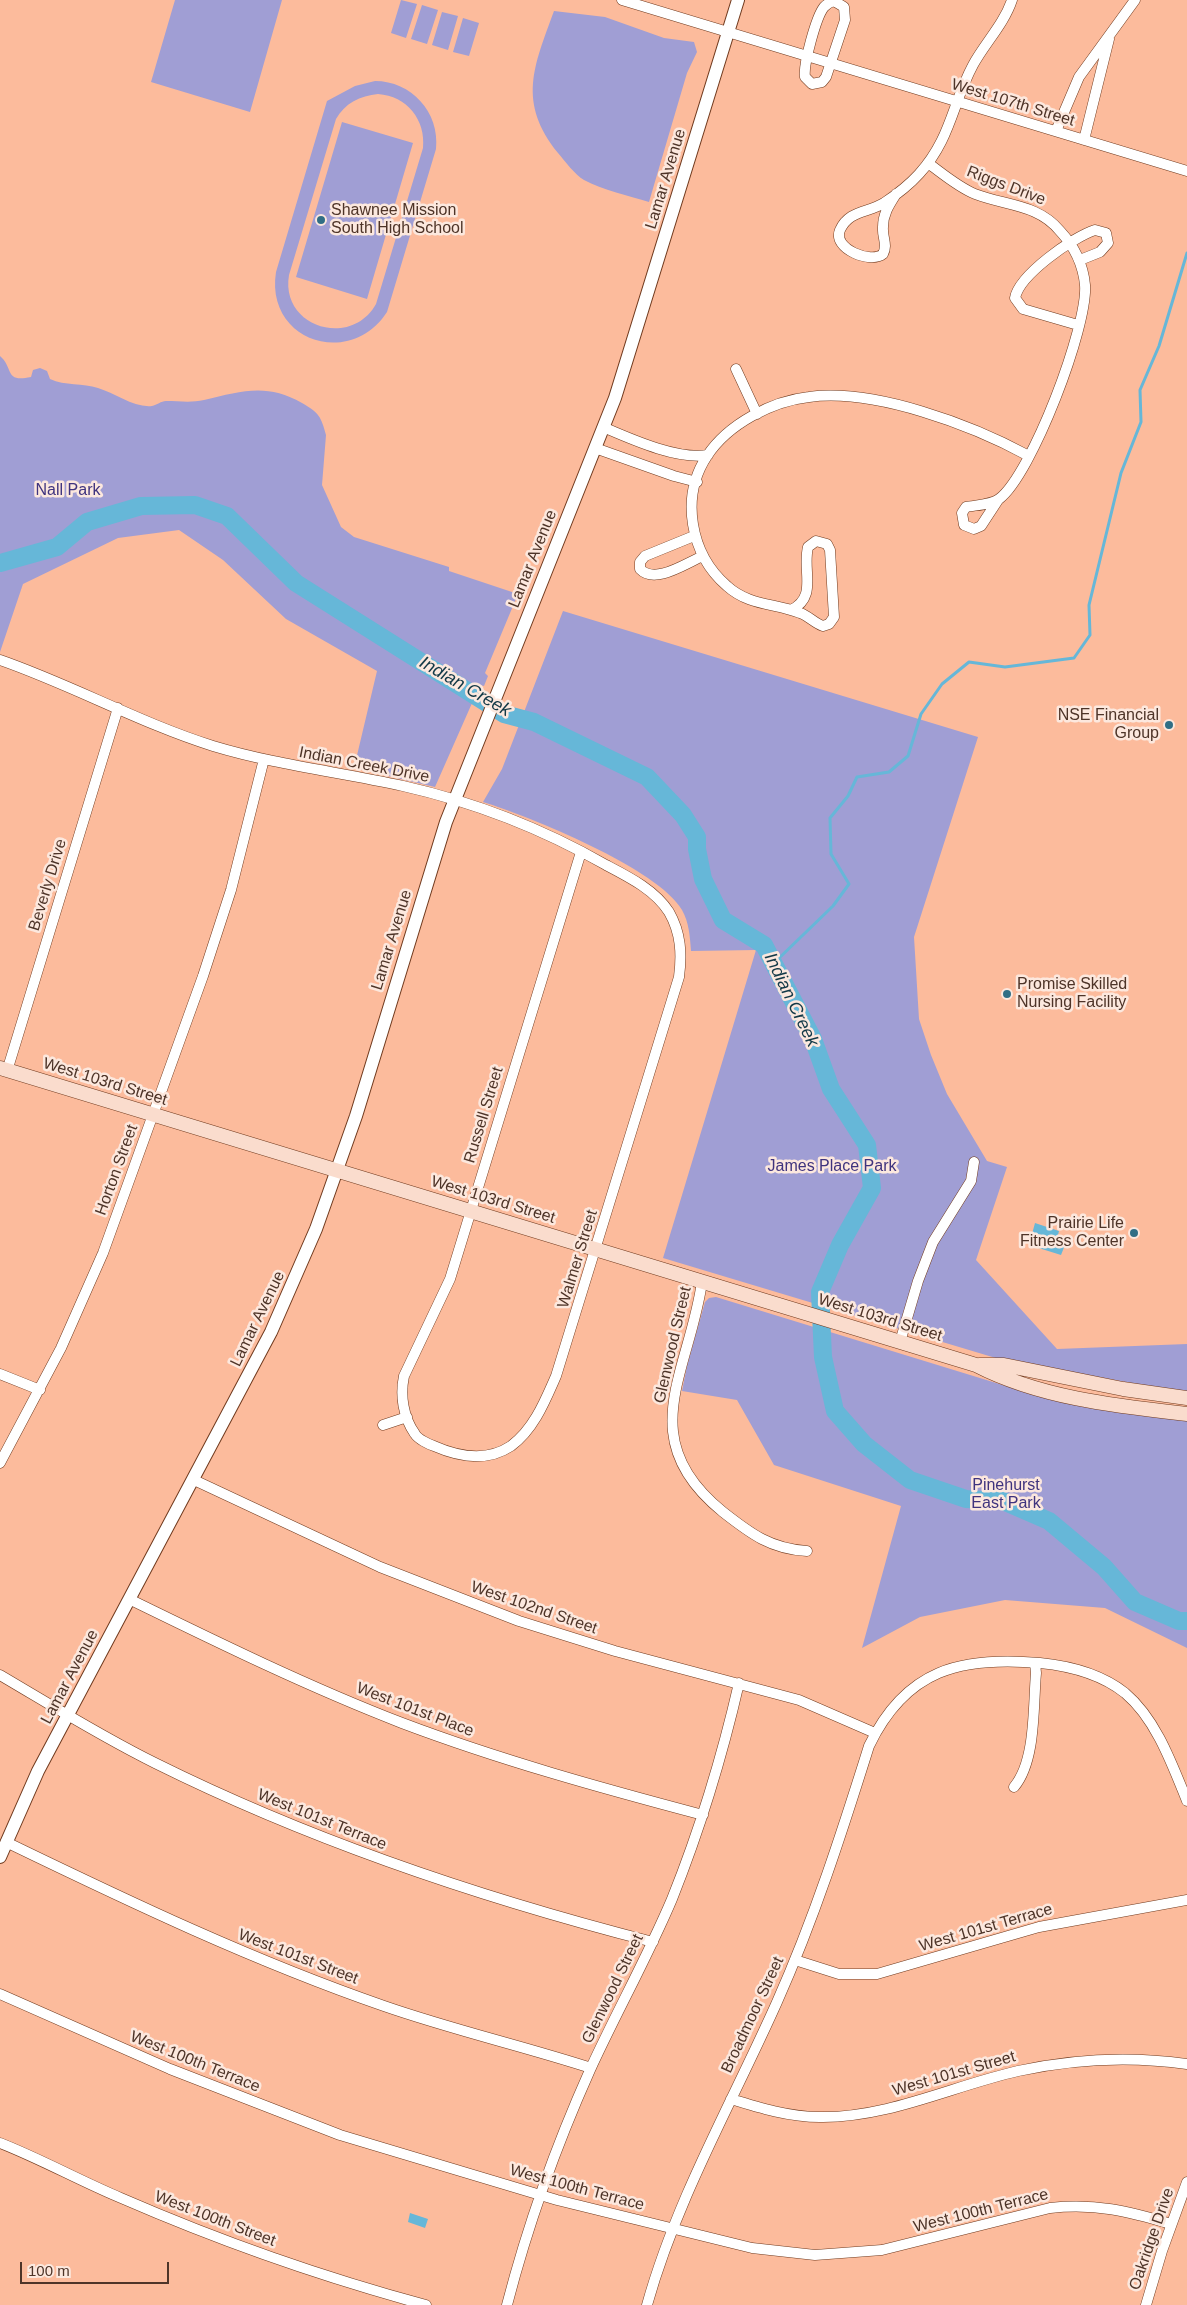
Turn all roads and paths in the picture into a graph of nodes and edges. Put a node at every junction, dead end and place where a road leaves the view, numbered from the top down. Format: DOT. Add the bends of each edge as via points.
graph roads {
  1 [pos="622,0"];
  2 [pos="738,0"];
  3 [pos="1012,0"];
  4 [pos="1135,0"];
  5 [pos="728,32"];
  6 [pos="1109,39"];
  7 [pos="807,56"];
  8 [pos="830,63"];
  9 [pos="958,102"];
  10 [pos="1056,131"];
  11 [pos="1084,140"];
  12 [pos="928,163"];
  13 [pos="1187,172"];
  14 [pos="896,194"];
  15 [pos="1069,243"];
  16 [pos="1080,260"];
  17 [pos="1078,325"];
  18 [pos="736,368"];
  19 [pos="758,414"];
  20 [pos="603,427"];
  21 [pos="595,448"];
  22 [pos="708,455"];
  23 [pos="1029,456"];
  24 [pos="696,482"];
  25 [pos="998,500"];
  26 [pos="694,536"];
  27 [pos="703,556"];
  28 [pos="790,610"];
  29 [pos="0,660"];
  30 [pos="118,708"];
  31 [pos="264,760"];
  32 [pos="455,800"];
  33 [pos="581,852"];
  34 [pos="681,952"];
  35 [pos="4,1070"];
  36 [pos="153,1115"];
  37 [pos="974,1162"];
  38 [pos="338,1172"];
  39 [pos="471,1212"];
  40 [pos="596,1250"];
  41 [pos="702,1282"];
  42 [pos="900,1342"];
  43 [pos="976,1365"];
  44 [pos="0,1374"];
  45 [pos="40,1390"];
  46 [pos="1187,1398"];
  47 [pos="1187,1414"];
  48 [pos="406,1417"];
  49 [pos="384,1426"];
  50 [pos="0,1463"];
  51 [pos="194,1480"];
  52 [pos="808,1551"];
  53 [pos="129,1599"];
  54 [pos="1035,1663"];
  55 [pos="0,1675"];
  56 [pos="739,1683"];
  57 [pos="68,1715"];
  58 [pos="876,1733"];
  59 [pos="1014,1787"];
  60 [pos="1187,1800"];
  61 [pos="703,1815"];
  62 [pos="6,1842"];
  63 [pos="0,1857"];
  64 [pos="1187,1900"];
  65 [pos="653,1942"];
  66 [pos="795,1960"];
  67 [pos="0,1994"];
  68 [pos="1187,2064"];
  69 [pos="591,2068"];
  70 [pos="731,2099"];
  71 [pos="0,2143"];
  72 [pos="1187,2182"];
  73 [pos="540,2195"];
  74 [pos="1171,2224"];
  75 [pos="672,2228"];
  76 [pos="426,2305"];
  77 [pos="507,2305"];
  78 [pos="647,2305"];
  79 [pos="1146,2305"];
  1 -- 5 [label="street, West 107th Street"];
  2 -- 5 [label="street, Lamar Avenue"];
  3 -- 9 [label="street" via="972,68"];
  4 -- 6 [label="street"];
  5 -- 7 [label="street, West 107th Street"];
  5 -- 20 [label="street, Lamar Avenue" via="640,320"];
  6 -- 10 [label="street" via="1094,53 1080,76"];
  6 -- 11 [label="street"];
  7 -- 8 [label="street, West 107th Street"];
  7 -- 8 [label="street" via="804,77 812,84 822,82"];
  7 -- 8 [label="street" via="821,12 825,5 834,1 842,4 846,12"];
  8 -- 9 [label="street, West 107th Street"];
  9 -- 10 [label="street, West 107th Street"];
  9 -- 12 [label="street" via="946,134"];
  10 -- 11 [label="street, West 107th Street"];
  11 -- 13 [label="street, West 107th Street"];
  12 -- 14 [label="street"];
  12 -- 15 [label="street, Riggs Drive" via="975,194 1033,210 1047,218"];
  14 -- 14 [label="street" via="875,208 852,215 840,232 843,246 872,258 883,254 886,247 884,217"];
  15 -- 16 [label="street, Riggs Drive"];
  15 -- 16 [label="street" via="1095,230 1106,233 1108,243 1104,249"];
  15 -- 17 [label="street" via="1021,283 1014,298 1023,309"];
  16 -- 17 [label="street, Riggs Drive" via="1085,293"];
  17 -- 23 [label="street, Riggs Drive" via="1057,398"];
  18 -- 19 [label="street"];
  19 -- 22 [label="street" via="730,432"];
  19 -- 23 [label="street" via="810,396 872,399 961,426"];
  20 -- 21 [label="street, Lamar Avenue"];
  20 -- 22 [label="street" via="675,452 698,457"];
  21 -- 24 [label="street"];
  21 -- 32 [label="street, Lamar Avenue"];
  22 -- 24 [label="street"];
  23 -- 25 [label="street, Riggs Drive"];
  24 -- 26 [label="street" via="692,516"];
  26 -- 27 [label="street"];
  26 -- 27 [label="street" via="644,556 640,568 645,574 657,575"];
  27 -- 28 [label="street" via="720,579 737,594 761,604"];
  28 -- 28 [label="street" via="803,600 808,589 808,547 816,541 824,542 830,550 832,620 823,626"];
  29 -- 30 [label="street, Indian Creek Drive"];
  30 -- 31 [label="street, Indian Creek Drive" via="213,746"];
  30 -- 35 [label="street, Beverly Drive"];
  31 -- 32 [label="street, Indian Creek Drive" via="397,785"];
  31 -- 36 [label="street, Horton Street" via="231,890"];
  32 -- 33 [label="street, Indian Creek Drive" via="522,824"];
  32 -- 38 [label="street, Lamar Avenue"];
  33 -- 34 [label="street, Indian Creek Drive" via="649,890 673,920"];
  33 -- 39 [label="street, Russell Street"];
  34 -- 40 [label="street, Walmer Street" via="679,977"];
  35 -- 36 [label="main road, West 103rd Street"];
  36 -- 38 [label="main road, West 103rd Street"];
  36 -- 45 [label="street, Horton Street" via="103,1253"];
  37 -- 42 [label="street" via="971,1181 933,1242"];
  38 -- 39 [label="main road, West 103rd Street"];
  38 -- 51 [label="street, Lamar Avenue" via="300,1270"];
  39 -- 40 [label="main road, West 103rd Street"];
  39 -- 48 [label="street, Russell Street" via="450,1279 406,1367 401,1392"];
  40 -- 41 [label="main road, West 103rd Street"];
  40 -- 48 [label="street, Walmer Street" via="556,1376 527,1431 511,1445 489,1455 472,1457 456,1454 415,1436"];
  41 -- 42 [label="main road, West 103rd Street"];
  41 -- 52 [label="street, Glenwood Street" via="675,1398 672,1424 677,1455 689,1479 734,1521 770,1544"];
  42 -- 43 [label="main road, West 103rd Street"];
  43 -- 46 [label="main road, West 103rd Street" via="1004,1365 1123,1389"];
  43 -- 47 [label="main road, West 103rd Street" via="1000,1378 1060,1394"];
  44 -- 45 [label="street"];
  45 -- 50 [label="street, Horton Street"];
  48 -- 49 [label="street"];
  51 -- 53 [label="street, Lamar Avenue"];
  51 -- 56 [label="street, West 102nd Street" via="371,1563 467,1602 615,1651"];
  53 -- 57 [label="street, Lamar Avenue"];
  53 -- 61 [label="street, West 101st Place" via="287,1675 410,1726 516,1763"];
  54 -- 58 [label="street, Broadmoor Street" via="985,1661 939,1672 909,1692 884,1719"];
  54 -- 59 [label="street" via="1028,1757 1021,1778"];
  54 -- 60 [label="street" via="1074,1668 1096,1675 1131,1698 1150,1722"];
  55 -- 57 [label="street, West 101st Terrace"];
  56 -- 58 [label="street, West 102nd Street" via="799,1700"];
  56 -- 61 [label="street, Glenwood Street"];
  57 -- 62 [label="street, Lamar Avenue"];
  57 -- 65 [label="street, West 101st Terrace" via="188,1779 328,1840 502,1901"];
  58 -- 66 [label="street, Broadmoor Street"];
  61 -- 65 [label="street, Glenwood Street"];
  62 -- 63 [label="street, Lamar Avenue"];
  62 -- 69 [label="street, West 101st Street" via="202,1936 294,1973 430,2021"];
  64 -- 66 [label="street, West 101st Terrace" via="1040,1927 877,1974 839,1974"];
  65 -- 69 [label="street, Glenwood Street"];
  66 -- 70 [label="street, Broadmoor Street"];
  67 -- 73 [label="street, West 100th Terrace" via="170,2070 264,2107 392,2152"];
  68 -- 70 [label="street, West 101st Street" via="1091,2060 1049,2065 847,2116 791,2115"];
  69 -- 73 [label="street, Glenwood Street"];
  70 -- 75 [label="street, Broadmoor Street"];
  71 -- 76 [label="street, West 100th Street" via="122,2199 216,2237 323,2275"];
  72 -- 74 [label="street, Oakridge Drive"];
  73 -- 75 [label="street, West 100th Terrace"];
  73 -- 77 [label="street, Glenwood Street"];
  74 -- 75 [label="street, West 100th Terrace" via="1116,2208 1071,2206 1050,2208 882,2250 815,2255 752,2248"];
  74 -- 79 [label="street, Oakridge Drive"];
  75 -- 78 [label="street, Broadmoor Street"];
}
